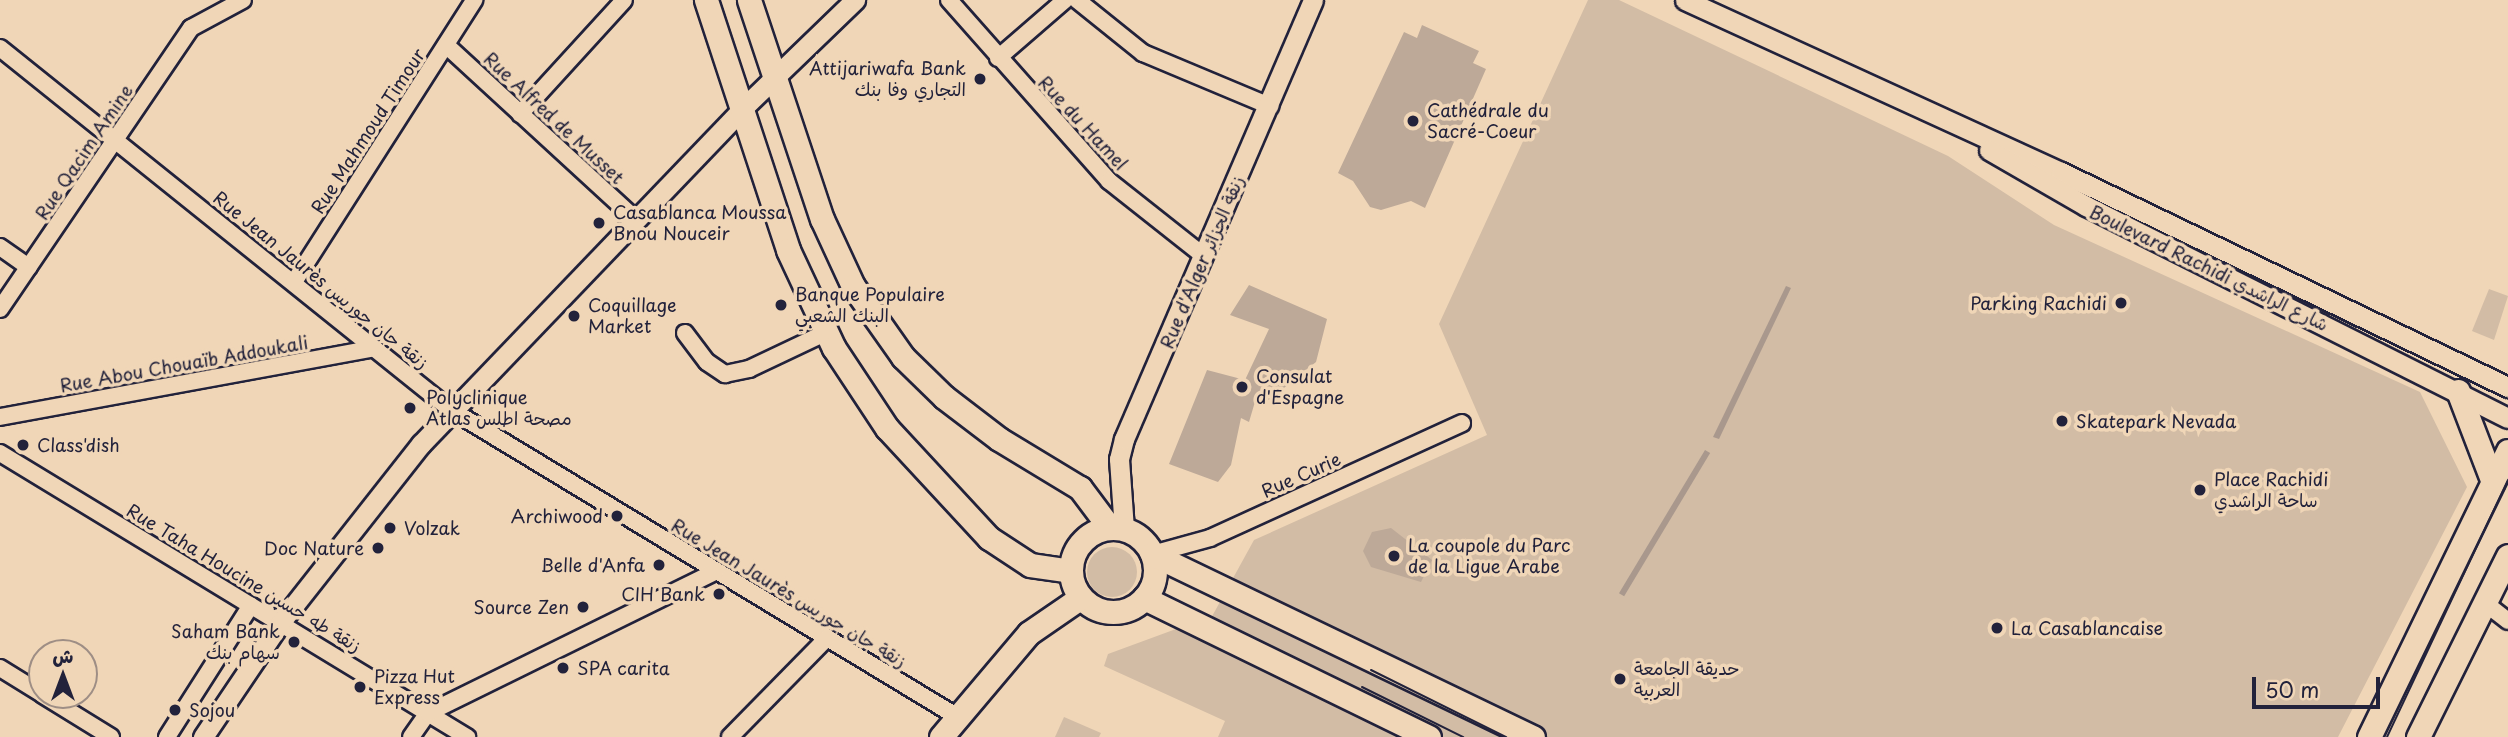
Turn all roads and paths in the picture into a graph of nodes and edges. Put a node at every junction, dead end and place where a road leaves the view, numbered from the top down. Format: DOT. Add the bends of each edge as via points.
graph roads {
  1 [pos="243,0"];
  2 [pos="474,0"];
  3 [pos="624,0"];
  4 [pos="706,0"];
  5 [pos="749,0"];
  6 [pos="855,0"];
  7 [pos="949,0"];
  8 [pos="1065,0"];
  9 [pos="1077,0"];
  10 [pos="1313,0"];
  11 [pos="1695,2"];
  12 [pos="446,46"];
  13 [pos="0,48"];
  14 [pos="998,58"];
  15 [pos="775,78"];
  16 [pos="1270,106"];
  17 [pos="1917,106"];
  18 [pos="743,108"];
  19 [pos="520,114"];
  20 [pos="117,139"];
  21 [pos="635,219"];
  22 [pos="0,247"];
  23 [pos="1204,256"];
  24 [pos="29,267"];
  25 [pos="294,282"];
  26 [pos="0,309"];
  27 [pos="685,332"];
  28 [pos="825,333"];
  29 [pos="375,348"];
  30 [pos="2508,387"];
  31 [pos="2458,391"];
  32 [pos="451,410"];
  33 [pos="0,417"];
  34 [pos="2508,418"];
  35 [pos="1462,423"];
  36 [pos="2508,451"];
  37 [pos="0,453"];
  38 [pos="2493,482"];
  39 [pos="1117,528"];
  40 [pos="1152,554"];
  41 [pos="2508,556"];
  42 [pos="716,570"];
  43 [pos="1071,571"];
  44 [pos="1080,598"];
  45 [pos="1144,598"];
  46 [pos="2485,603"];
  47 [pos="251,605"];
  48 [pos="2508,621"];
  49 [pos="280,623"];
  50 [pos="827,638"];
  51 [pos="0,668"];
  52 [pos="28,686"];
  53 [pos="66,709"];
  54 [pos="428,713"];
  55 [pos="956,716"];
  56 [pos="111,737"];
  57 [pos="167,737"];
  58 [pos="203,737"];
  59 [pos="411,737"];
  60 [pos="467,737"];
  61 [pos="730,737"];
  62 [pos="941,737"];
  63 [pos="1429,737"];
  64 [pos="1533,737"];
  65 [pos="2369,737"];
  66 [pos="2418,737"];
  1 -- 20 [label="street, Rue Qacim Amine" via="202,19"];
  2 -- 12 [label="street, Rue Mahmoud Timour"];
  3 -- 19 [label="street"];
  4 -- 18 [label="main road"];
  5 -- 15 [label="main road"];
  6 -- 15 [label="street"];
  7 -- 14 [label="street, Rue du Hamel"];
  8 -- 14 [label="street"];
  9 -- 16 [label="street" via="1143,53"];
  10 -- 16 [label="street, Rue d'Alger زنقة الجزائر"];
  11 -- 17 [label="street, Boulevard Rachidi شارع الراشدي"];
  12 -- 19 [label="street, Rue Alfred de Musset"];
  12 -- 25 [label="street, Rue Mahmoud Timour"];
  13 -- 20 [label="street, Rue Jean Jaurès زنقة جان جوريس"];
  14 -- 23 [label="street, Rue du Hamel" via="1109,181"];
  15 -- 18 [label="street"];
  15 -- 39 [label="main road" via="839,258 903,357 971,420 1080,488"];
  16 -- 23 [label="street, Rue d'Alger زنقة الجزائر"];
  17 -- 30 [label="street, Boulevard Rachidi شارع الراشدي"];
  17 -- 31 [label="street, Boulevard Rachidi شارع الراشدي" via="2051,188"];
  18 -- 21 [label="street"];
  18 -- 28 [label="main road" via="788,250"];
  19 -- 21 [label="street, Rue Alfred de Musset"];
  20 -- 24 [label="street, Rue Qacim Amine"];
  20 -- 25 [label="street, Rue Jean Jaurès زنقة جان جوريس"];
  21 -- 32 [label="street"];
  22 -- 24 [label="street"];
  23 -- 39 [label="street, Rue d'Alger زنقة الجزائر" via="1124,439"];
  24 -- 26 [label="street, Rue Qacim Amine"];
  25 -- 29 [label="street, Rue Jean Jaurès زنقة جان جوريس"];
  27 -- 28 [label="street" via="707,362 725,374 749,369"];
  28 -- 43 [label="main road" via="887,428 979,528 1021,561"];
  29 -- 32 [label="street, Rue Jean Jaurès زنقة جان جوريس"];
  29 -- 33 [label="street, Rue Abou Chouaïb Addoukali"];
  31 -- 34 [label="street, Boulevard Rachidi شارع الراشدي"];
  31 -- 38 [label="main road"];
  32 -- 42 [label="street, Rue Jean Jaurès زنقة جان جوريس"];
  32 -- 49 [label="street"];
  35 -- 40 [label="street, Rue Curie" via="1210,538"];
  36 -- 38 [label="main road"];
  37 -- 47 [label="street, Rue Taha Houcine زنقة طه حسين"];
  38 -- 65 [label="main road"];
  39 -- 40 [label="main road" via="1139,537"];
  39 -- 43 [label="main road" via="1082,541"];
  40 -- 45 [label="main road" via="1155,576"];
  40 -- 64 [label="main road"];
  41 -- 46 [label="main road"];
  42 -- 50 [label="street, Rue Jean Jaurès زنقة جان جوريس"];
  42 -- 54 [label="street"];
  43 -- 44 [label="main road"];
  44 -- 45 [label="main road" via="1110,612 1129,609"];
  44 -- 55 [label="main road" via="1029,633"];
  45 -- 63 [label="main road"];
  46 -- 48 [label="street"];
  46 -- 66 [label="main road"];
  47 -- 49 [label="street, Rue Taha Houcine زنقة طه حسين"];
  47 -- 57 [label="street"];
  49 -- 54 [label="street, Rue Taha Houcine زنقة طه حسين"];
  49 -- 58 [label="street"];
  50 -- 55 [label="street, Rue Jean Jaurès زنقة جان جوريس"];
  50 -- 61 [label="street"];
  51 -- 52 [label="street"];
  53 -- 56 [label="street"];
  54 -- 59 [label="street"];
  54 -- 60 [label="street, Rue Taha Houcine زنقة طه حسين"];
  55 -- 62 [label="main road"];
}
